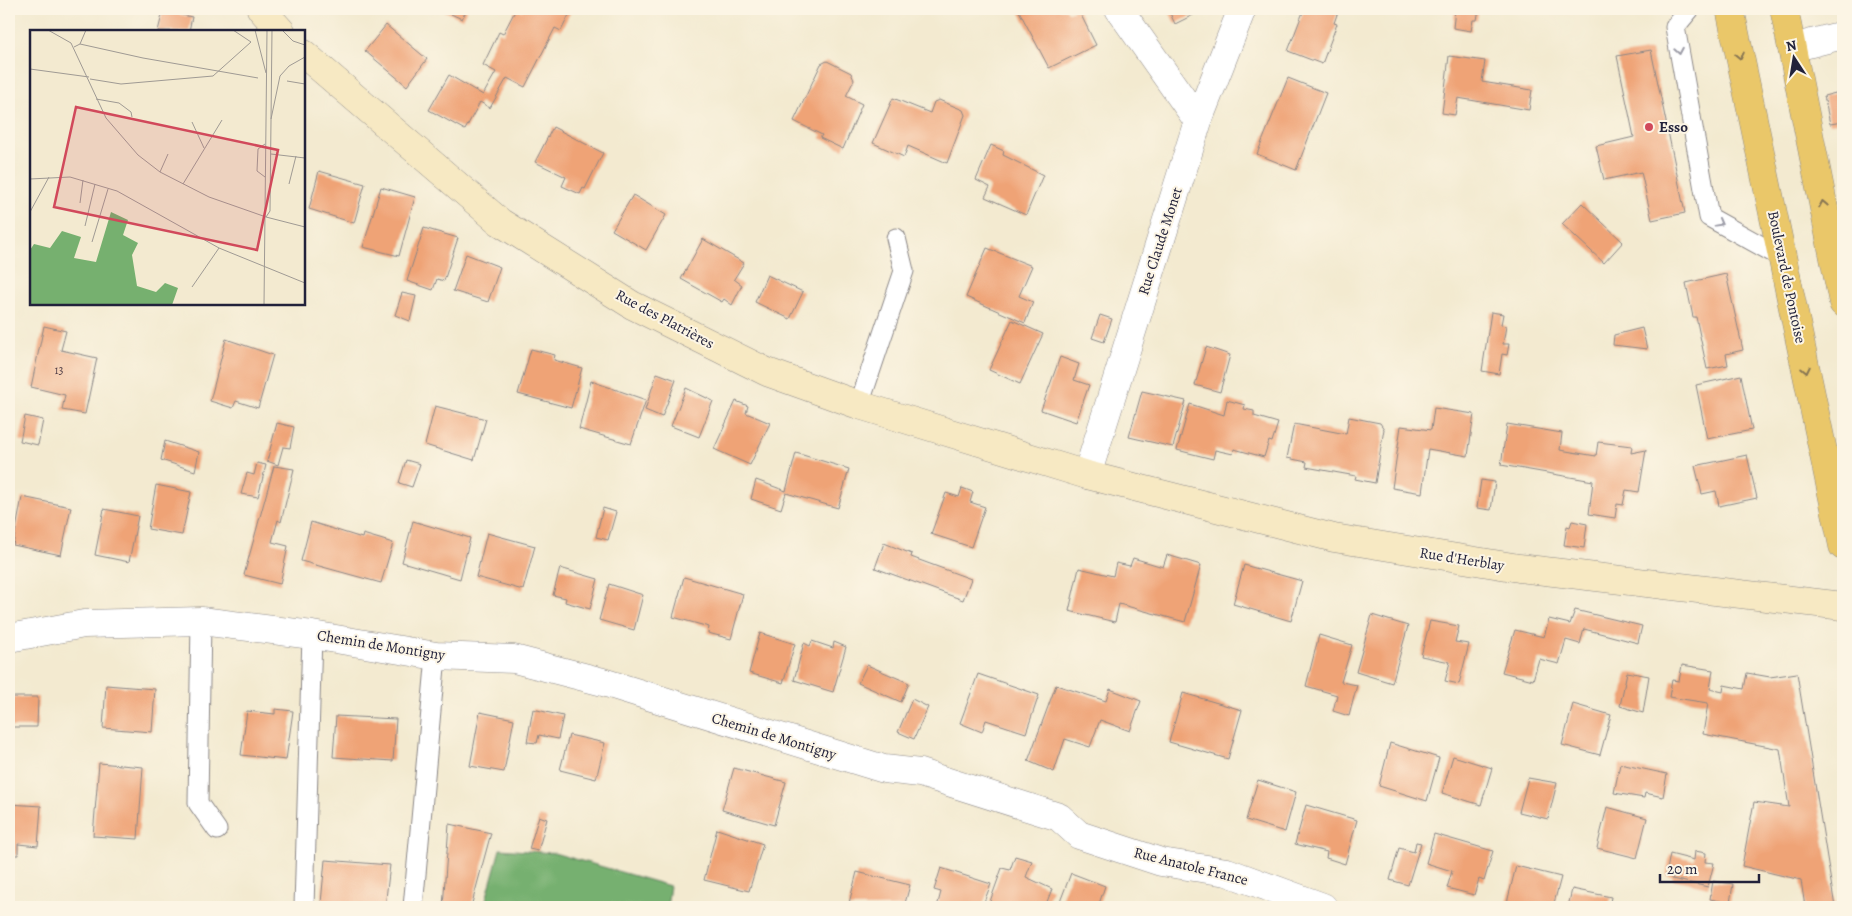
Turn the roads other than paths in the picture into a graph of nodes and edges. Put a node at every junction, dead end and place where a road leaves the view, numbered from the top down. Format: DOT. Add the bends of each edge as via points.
graph roads {
  1 [pos="261,9"];
  2 [pos="1119,9"];
  3 [pos="1242,9"];
  4 [pos="1690,9"];
  5 [pos="1730,9"];
  6 [pos="1784,9"];
  7 [pos="280,30"];
  8 [pos="1843,35"];
  9 [pos="1792,48"];
  10 [pos="305,55"];
  11 [pos="1198,121"];
  12 [pos="896,238"];
  13 [pos="1783,258"];
  14 [pos="1843,303"];
  15 [pos="859,405"];
  16 [pos="1086,475"];
  17 [pos="1843,546"];
  18 [pos="1843,606"];
  19 [pos="201,621"];
  20 [pos="312,634"];
  21 [pos="9,638"];
  22 [pos="436,656"];
  23 [pos="920,773"];
  24 [pos="217,830"];
  25 [pos="304,907"];
  26 [pos="413,907"];
  27 [pos="1323,907"];
  1 -- 7 [label="main road"];
  2 -- 11 [label="street"];
  3 -- 11 [label="street, Rue Claude Monet"];
  4 -- 13 [label="lane, one-way" via="1675,26 1709,217"];
  5 -- 13 [label="main road, Boulevard de Pontoise, one-way"];
  6 -- 9 [label="main road"];
  8 -- 9 [label="street"];
  14 -- 9 [label="main road, one-way"];
  10 -- 15 [label="main road, Rue des Platrières" via="500,222 632,305 767,372"];
  11 -- 16 [label="street, Rue Claude Monet"];
  12 -- 15 [label="lane" via="904,271"];
  13 -- 17 [label="main road, Boulevard de Pontoise, one-way"];
  15 -- 16 [label="main road, Rue des Platrières"];
  16 -- 18 [label="main road, Rue d'Herblay" via="1334,538 1519,568"];
  19 -- 20 [label="street, Chemin de Montigny"];
  19 -- 21 [label="street, Chemin de Montigny" via="84,624"];
  19 -- 24 [label="lane" via="198,803"];
  20 -- 22 [label="street, Chemin de Montigny"];
  20 -- 25 [label="lane"];
  22 -- 23 [label="street, Chemin de Montigny" via="514,659 603,682 884,769"];
  22 -- 26 [label="lane"];
  23 -- 27 [label="street, Rue Anatole France" via="1059,817 1079,835 1142,856 1226,872"];
}
